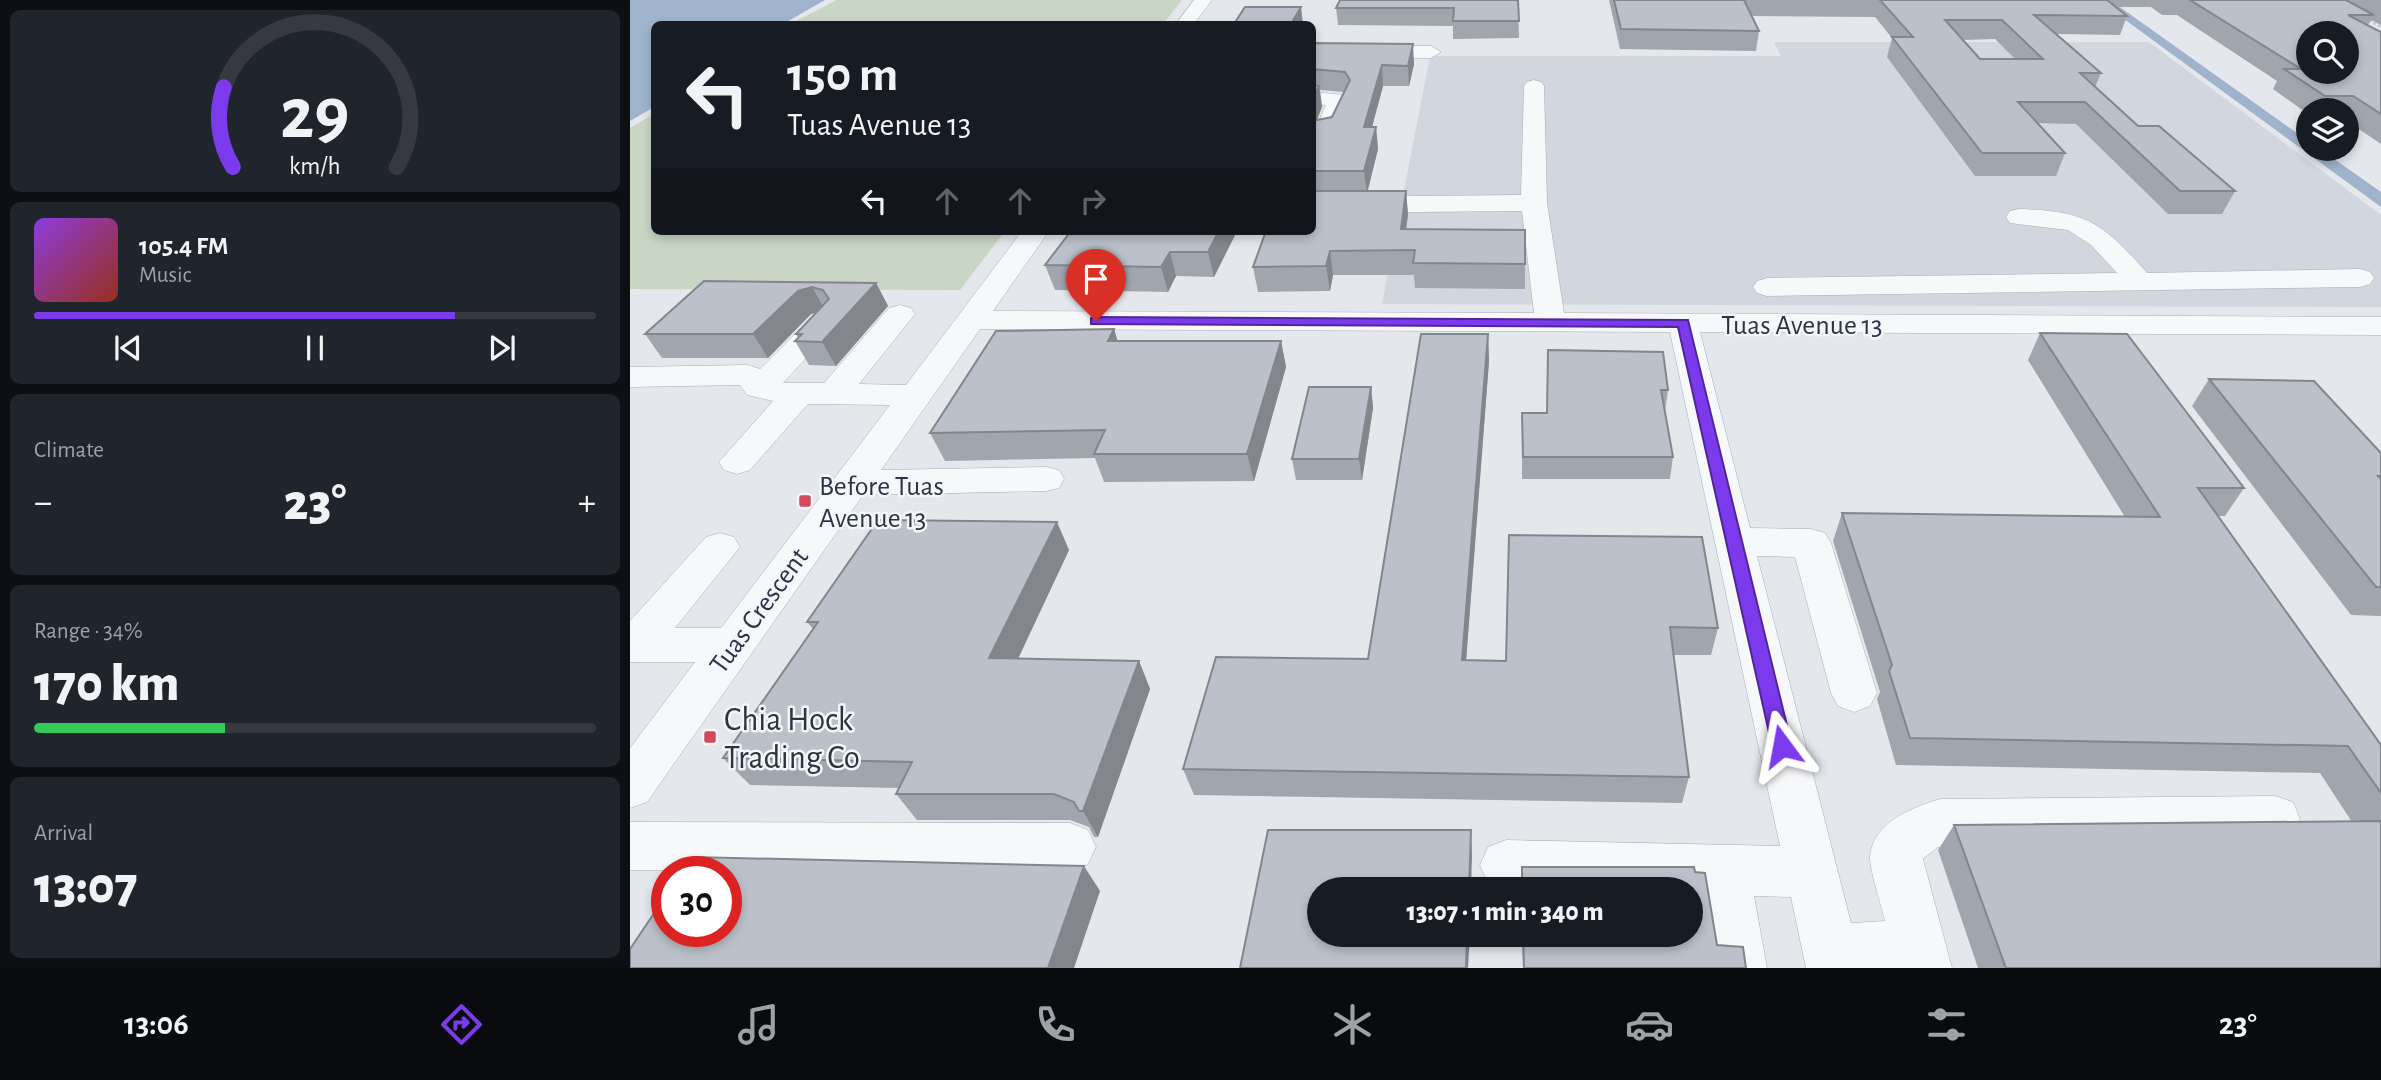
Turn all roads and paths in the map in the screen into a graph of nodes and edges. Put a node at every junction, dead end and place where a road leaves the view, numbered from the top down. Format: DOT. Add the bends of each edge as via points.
graph roads {
  1 [pos="1203,0"];
  2 [pos="2361,16"];
  3 [pos="1187,21"];
  4 [pos="2381,26"];
  5 [pos="1316,51"];
  6 [pos="1431,52"];
  7 [pos="1534,86"];
  8 [pos="1316,98"];
  9 [pos="1316,133"];
  10 [pos="1534,203"];
  11 [pos="1316,205"];
  12 [pos="2019,217"];
  13 [pos="1033,235"];
  14 [pos="2360,278"];
  15 [pos="2153,282"];
  16 [pos="1767,287"];
  17 [pos="900,314"];
  18 [pos="971,320"];
  19 [pos="824,322"];
  20 [pos="1550,323"];
  21 [pos="1683,323"];
  22 [pos="2215,325"];
  23 [pos="2381,326"];
  24 [pos="630,377"];
  25 [pos="760,388"];
  26 [pos="799,393"];
  27 [pos="834,393"];
  28 [pos="915,395"];
  29 [pos="737,462"];
  30 [pos="1046,478"];
  31 [pos="850,483"];
  32 [pos="1735,542"];
  33 [pos="720,547"];
  34 [pos="632,645"];
  35 [pos="732,646"];
  36 [pos="1854,693"];
  37 [pos="630,786"];
  38 [pos="2275,819"];
  39 [pos="630,846"];
  40 [pos="1070,847"];
  41 [pos="1506,865"];
  42 [pos="1723,870"];
  43 [pos="1812,873"];
  44 [pos="1921,958"];
  45 [pos="1832,960"];
  46 [pos="1740,968"];
  1 -- 3 [label="street"];
  2 -- 4 [label="path"];
  5 -- 6 [label="street"];
  7 -- 10 [label="street"];
  8 -- 9 [label="street" via="1339,100 1326,131"];
  10 -- 11 [label="street"];
  10 -- 20 [label="street"];
  12 -- 15 [label="street" via="2052,217 2095,232"];
  13 -- 18 [label="street, Tuas Crescent"];
  14 -- 15 [label="street"];
  15 -- 16 [label="street"];
  15 -- 22 [label="lane"];
  17 -- 27 [label="street"];
  18 -- 20 [label="street, Tuas Avenue 13"];
  18 -- 28 [label="street, Tuas Crescent"];
  19 -- 25 [label="lane"];
  20 -- 21 [label="street, Tuas Avenue 13"];
  21 -- 22 [label="street, Tuas Avenue 13"];
  21 -- 32 [label="street"];
  22 -- 23 [label="street, Tuas Avenue 13"];
  24 -- 25 [label="street" via="748,375"];
  25 -- 26 [label="street"];
  26 -- 27 [label="street"];
  26 -- 29 [label="street"];
  27 -- 28 [label="street"];
  28 -- 31 [label="street, Tuas Crescent"];
  30 -- 31 [label="street"];
  31 -- 35 [label="street, Tuas Crescent"];
  32 -- 36 [label="street" via="1811,544"];
  32 -- 43 [label="street"];
  33 -- 34 [label="street"];
  34 -- 35 [label="street"];
  35 -- 37 [label="street, Tuas Crescent"];
  38 -- 44 [label="street" via="1940,823 1919,830 1903,841 1896,856"];
  39 -- 40 [label="street"];
  41 -- 42 [label="street"];
  42 -- 43 [label="street"];
  42 -- 46 [label="street"];
  43 -- 45 [label="street"];
  44 -- 45 [label="street"];
}
